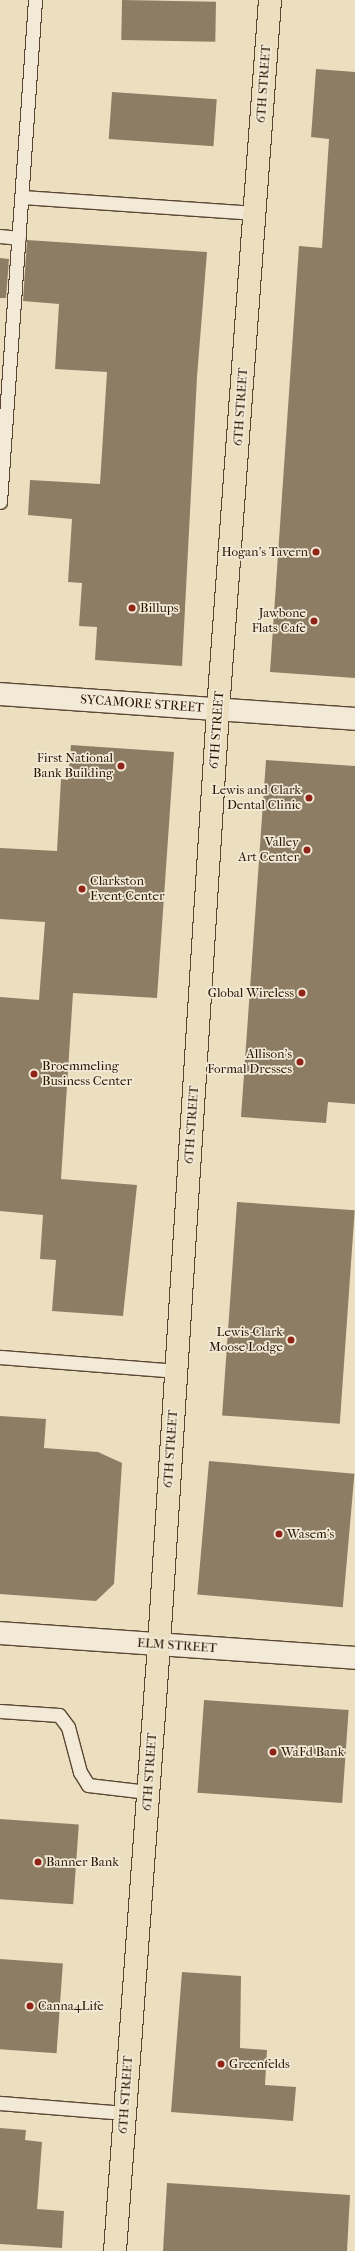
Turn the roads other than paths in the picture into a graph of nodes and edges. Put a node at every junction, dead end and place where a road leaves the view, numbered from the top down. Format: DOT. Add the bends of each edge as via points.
graph roads {
  1 [pos="36,0"];
  2 [pos="270,0"];
  3 [pos="22,197"];
  4 [pos="255,213"];
  5 [pos="0,236"];
  6 [pos="19,238"];
  7 [pos="3,417"];
  8 [pos="0,501"];
  9 [pos="0,694"];
  10 [pos="218,710"];
  11 [pos="355,719"];
  12 [pos="0,1357"];
  13 [pos="176,1371"];
  14 [pos="0,1633"];
  15 [pos="159,1645"];
  16 [pos="355,1658"];
  17 [pos="0,1711"];
  18 [pos="148,1792"];
  19 [pos="0,2103"];
  20 [pos="125,2113"];
  21 [pos="115,2251"];
  1 -- 3 [label="lane"];
  2 -- 4 [label="main road, 6TH STREET"];
  3 -- 4 [label="lane"];
  3 -- 6 [label="lane"];
  4 -- 10 [label="main road, 6TH STREET"];
  5 -- 6 [label="lane"];
  6 -- 7 [label="lane"];
  7 -- 8 [label="lane"];
  9 -- 10 [label="street, SYCAMORE STREET"];
  10 -- 11 [label="street, SYCAMORE STREET"];
  10 -- 13 [label="main road, 6TH STREET"];
  12 -- 13 [label="lane"];
  13 -- 15 [label="main road, 6TH STREET"];
  14 -- 15 [label="street, ELM STREET"];
  15 -- 16 [label="street, ELM STREET"];
  15 -- 18 [label="main road, 6TH STREET"];
  17 -- 18 [label="lane" via="58,1715 68,1727 80,1772 88,1785"];
  18 -- 20 [label="main road, 6TH STREET"];
  19 -- 20 [label="lane"];
  20 -- 21 [label="main road, 6TH STREET"];
}
